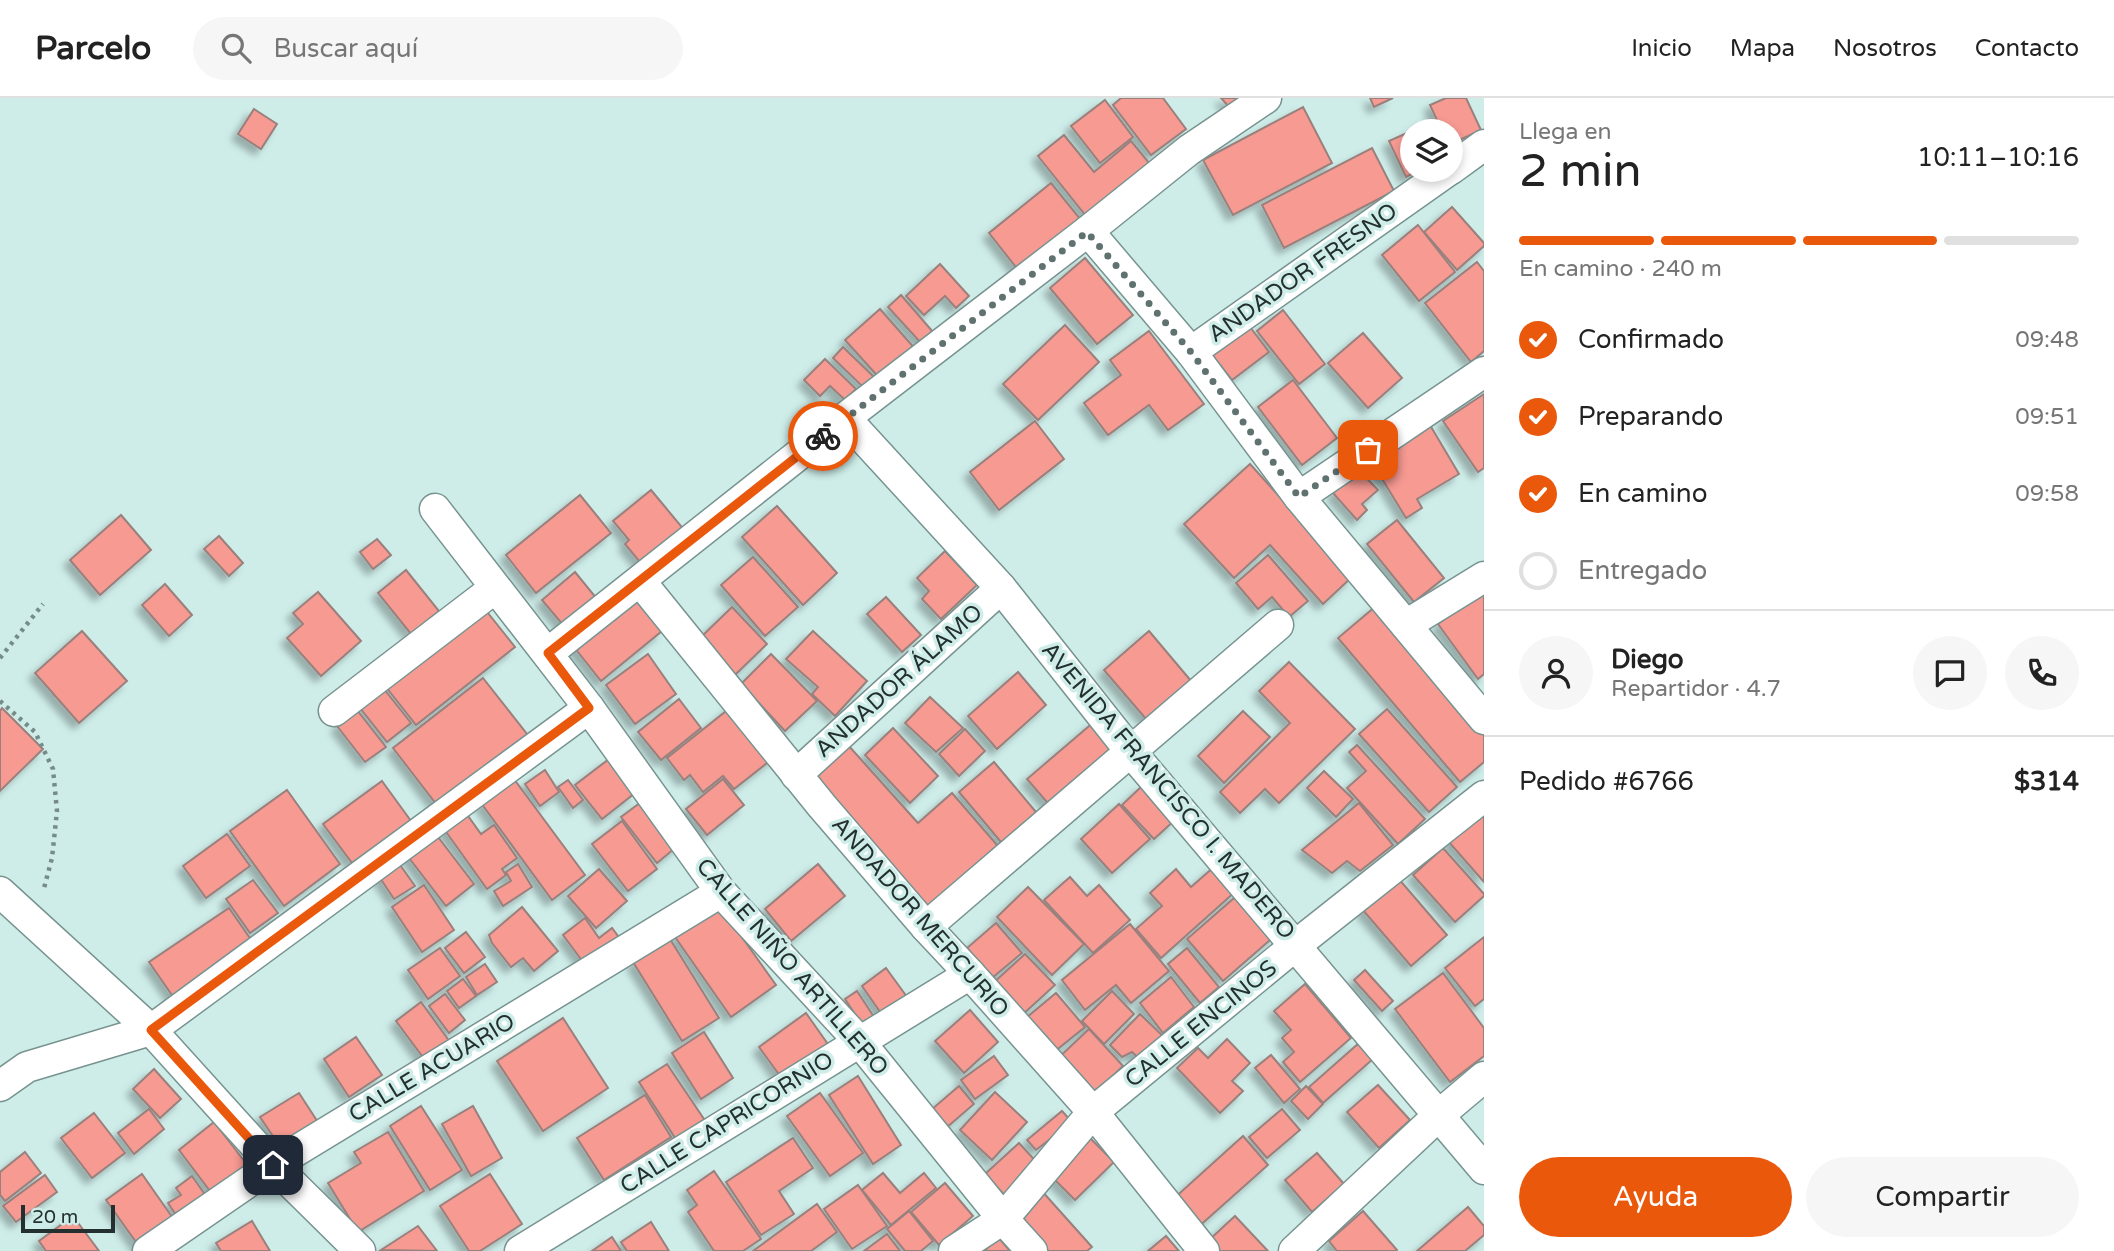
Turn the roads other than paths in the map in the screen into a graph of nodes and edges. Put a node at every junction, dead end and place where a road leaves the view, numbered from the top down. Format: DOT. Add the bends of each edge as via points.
graph roads {
  1 [pos="1266,98"];
  2 [pos="1484,145"];
  3 [pos="1463,160"];
  4 [pos="1432,182"];
  5 [pos="1087,232"];
  6 [pos="1191,352"];
  7 [pos="1484,372"];
  8 [pos="845,418"];
  9 [pos="1299,497"];
  10 [pos="435,509"];
  11 [pos="1484,577"];
  12 [pos="640,580"];
  13 [pos="495,588"];
  14 [pos="1001,588"];
  15 [pos="1278,625"];
  16 [pos="1406,625"];
  17 [pos="548,653"];
  18 [pos="589,708"];
  19 [pos="334,710"];
  20 [pos="1484,719"];
  21 [pos="1131,752"];
  22 [pos="796,775"];
  23 [pos="1484,796"];
  24 [pos="0,892"];
  25 [pos="720,892"];
  26 [pos="926,927"];
  27 [pos="1296,945"];
  28 [pos="970,974"];
  29 [pos="151,1030"];
  30 [pos="859,1041"];
  31 [pos="1484,1077"];
  32 [pos="0,1086"];
  33 [pos="1093,1112"];
  34 [pos="1439,1115"];
  35 [pos="273,1165"];
  36 [pos="1484,1169"];
  37 [pos="1003,1219"];
  38 [pos="148,1251"];
  39 [pos="360,1251"];
  40 [pos="520,1251"];
  41 [pos="954,1251"];
  42 [pos="1032,1251"];
  43 [pos="1205,1251"];
  44 [pos="1294,1251"];
  1 -- 5 [label="street" via="1189,150"];
  2 -- 3 [label="street, ANDADOR FRESNO"];
  4 -- 6 [label="street, ANDADOR FRESNO"];
  5 -- 6 [label="street"];
  5 -- 8 [label="street"];
  6 -- 9 [label="street"];
  7 -- 9 [label="street"];
  8 -- 12 [label="street"];
  8 -- 14 [label="street, AVENIDA FRANCISCO I. MADERO"];
  9 -- 16 [label="street"];
  10 -- 13 [label="street, CALLE NIÑO ARTILLERO"];
  11 -- 16 [label="street"];
  12 -- 17 [label="street"];
  12 -- 22 [label="street, ANDADOR MERCURIO"];
  13 -- 17 [label="street, CALLE NIÑO ARTILLERO"];
  13 -- 19 [label="street"];
  14 -- 21 [label="street, AVENIDA FRANCISCO I. MADERO"];
  14 -- 22 [label="street, ANDADOR ÁLAMO"];
  15 -- 21 [label="street"];
  16 -- 20 [label="street"];
  17 -- 18 [label="street, CALLE NIÑO ARTILLERO"];
  18 -- 25 [label="street, CALLE NIÑO ARTILLERO"];
  18 -- 29 [label="street"];
  21 -- 26 [label="street"];
  21 -- 27 [label="street, AVENIDA FRANCISCO I. MADERO"];
  22 -- 26 [label="street, ANDADOR MERCURIO"];
  23 -- 27 [label="street, CALLE ENCINOS"];
  24 -- 29 [label="street"];
  25 -- 30 [label="street, CALLE NIÑO ARTILLERO"];
  25 -- 35 [label="street, CALLE ACUARIO"];
  26 -- 28 [label="street, ANDADOR MERCURIO"];
  27 -- 33 [label="street, CALLE ENCINOS"];
  27 -- 34 [label="street, AVENIDA FRANCISCO I. MADERO"];
  28 -- 30 [label="street, CALLE CAPRICORNIO"];
  28 -- 33 [label="street, ANDADOR MERCURIO"];
  29 -- 32 [label="street" via="27,1067"];
  29 -- 35 [label="street"];
  30 -- 37 [label="street, CALLE NIÑO ARTILLERO"];
  30 -- 40 [label="street, CALLE CAPRICORNIO"];
  31 -- 34 [label="street"];
  33 -- 37 [label="street, CALLE ENCINOS"];
  33 -- 43 [label="street, ANDADOR MERCURIO"];
  34 -- 36 [label="street, AVENIDA FRANCISCO I. MADERO"];
  34 -- 44 [label="street"];
  35 -- 38 [label="street, CALLE ACUARIO"];
  35 -- 39 [label="street"];
  37 -- 41 [label="street, CALLE ENCINOS"];
  37 -- 42 [label="street, CALLE NIÑO ARTILLERO"];
}
